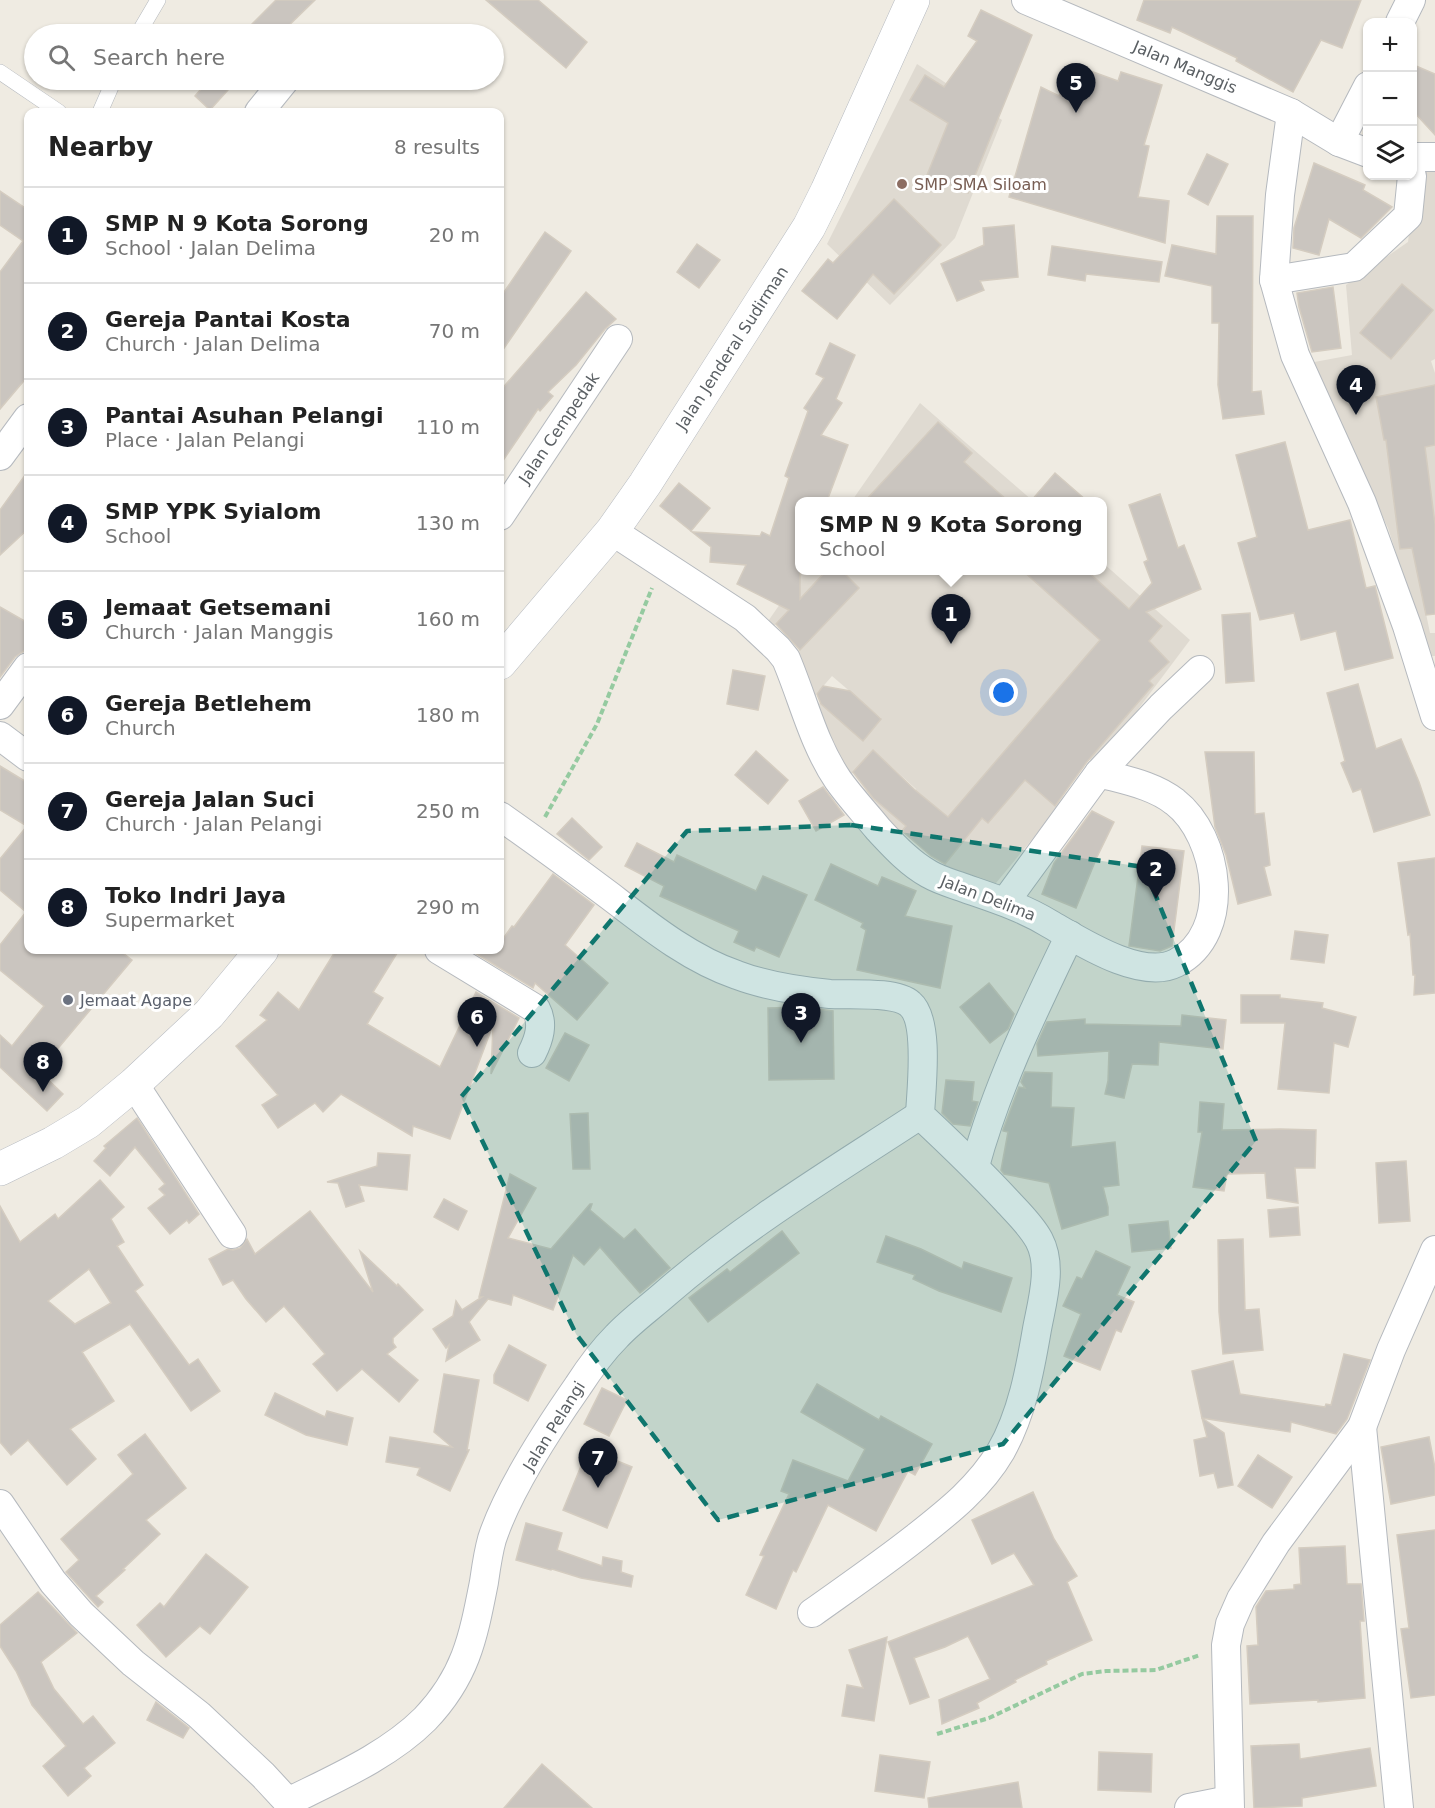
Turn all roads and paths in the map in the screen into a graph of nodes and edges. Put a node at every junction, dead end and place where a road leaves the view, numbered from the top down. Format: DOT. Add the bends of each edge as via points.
graph roads {
  1 [pos="158,0"];
  2 [pos="913,0"];
  3 [pos="1026,0"];
  4 [pos="1411,0"];
  5 [pos="1402,18"];
  6 [pos="144,24"];
  7 [pos="0,72"];
  8 [pos="24,88"];
  9 [pos="27,90"];
  10 [pos="110,90"];
  11 [pos="277,90"];
  12 [pos="1363,96"];
  13 [pos="53,108"];
  14 [pos="102,108"];
  15 [pos="262,108"];
  16 [pos="1291,112"];
  17 [pos="1339,142"];
  18 [pos="1363,151"];
  19 [pos="1435,157"];
  20 [pos="1417,158"];
  21 [pos="1412,180"];
  22 [pos="1274,280"];
  23 [pos="618,339"];
  24 [pos="24,423"];
  25 [pos="0,456"];
  26 [pos="504,510"];
  27 [pos="612,531"];
  28 [pos="662,562"];
  29 [pos="504,658"];
  30 [pos="1200,670"];
  31 [pos="24,672"];
  32 [pos="0,705"];
  33 [pos="1435,716"];
  34 [pos="0,736"];
  35 [pos="24,754"];
  36 [pos="1099,773"];
  37 [pos="504,819"];
  38 [pos="533,839"];
  39 [pos="1005,902"];
  40 [pos="1070,935"];
  41 [pos="259,954"];
  42 [pos="447,954"];
  43 [pos="532,1053"];
  44 [pos="134,1084"];
  45 [pos="920,1115"];
  46 [pos="975,1166"];
  47 [pos="0,1168"];
  48 [pos="232,1233"];
  49 [pos="1435,1250"];
  50 [pos="1362,1426"];
  51 [pos="0,1504"];
  52 [pos="812,1613"];
  53 [pos="1226,1645"];
  54 [pos="937,1734"];
  55 [pos="1229,1804"];
  56 [pos="1189,1808"];
  57 [pos="1399,1808"];
  1 -- 6 [label="lane"];
  2 -- 27 [label="main road, Jalan Jenderal Sudirman" via="809,227"];
  3 -- 16 [label="street, Jalan Manggis"];
  4 -- 5 [label="street"];
  7 -- 8 [label="lane"];
  9 -- 13 [label="lane"];
  10 -- 14 [label="lane"];
  11 -- 15 [label="street"];
  12 -- 17 [label="street"];
  16 -- 17 [label="street, Jalan Manggis"];
  16 -- 22 [label="street"];
  17 -- 18 [label="street, Jalan Manggis"];
  19 -- 20 [label="street"];
  21 -- 22 [label="street" via="1408,216 1358,265"];
  22 -- 33 [label="street" via="1294,355 1362,503"];
  23 -- 26 [label="street, Jalan Cempedak"];
  24 -- 25 [label="street"];
  27 -- 28 [label="street, Jalan Delima"];
  27 -- 29 [label="main road, Jalan Jenderal Sudirman"];
  28 -- 38 [label="path" via="597,724"];
  28 -- 39 [label="street, Jalan Delima" via="745,618 778,649 786,659 816,737 838,780 908,860 928,874"];
  30 -- 36 [label="street"];
  31 -- 32 [label="street"];
  34 -- 35 [label="street"];
  36 -- 39 [label="street"];
  36 -- 40 [label="street, Jalan Delima" via="1169,797 1192,819 1210,855 1213,908 1200,941 1175,963 1161,967 1115,958"];
  37 -- 38 [label="street"];
  38 -- 45 [label="street" via="656,932 734,975 800,990 893,997 911,1004 922,1033"];
  39 -- 40 [label="street, Jalan Delima"];
  40 -- 46 [label="street" via="1004,1079"];
  41 -- 44 [label="main road" via="209,1014"];
  42 -- 43 [label="street" via="536,1009 541,1026"];
  44 -- 47 [label="main road" via="88,1122"];
  44 -- 48 [label="street"];
  45 -- 46 [label="street"];
  45 -- 51 [label="street, Jalan Pelangi" via="753,1224 616,1337 578,1385 504,1509 492,1541 471,1644 449,1688 410,1733 288,1802 199,1715 133,1663 81,1614 53,1582"];
  46 -- 52 [label="street" via="1030,1225 1045,1260 1033,1353 1014,1422 983,1479 960,1502"];
  49 -- 50 [label="street"];
  50 -- 53 [label="street" via="1241,1599"];
  50 -- 57 [label="street"];
  53 -- 54 [label="path" via="1156,1670 1082,1674 988,1718"];
  53 -- 55 [label="street"];
  55 -- 56 [label="street"];
}
